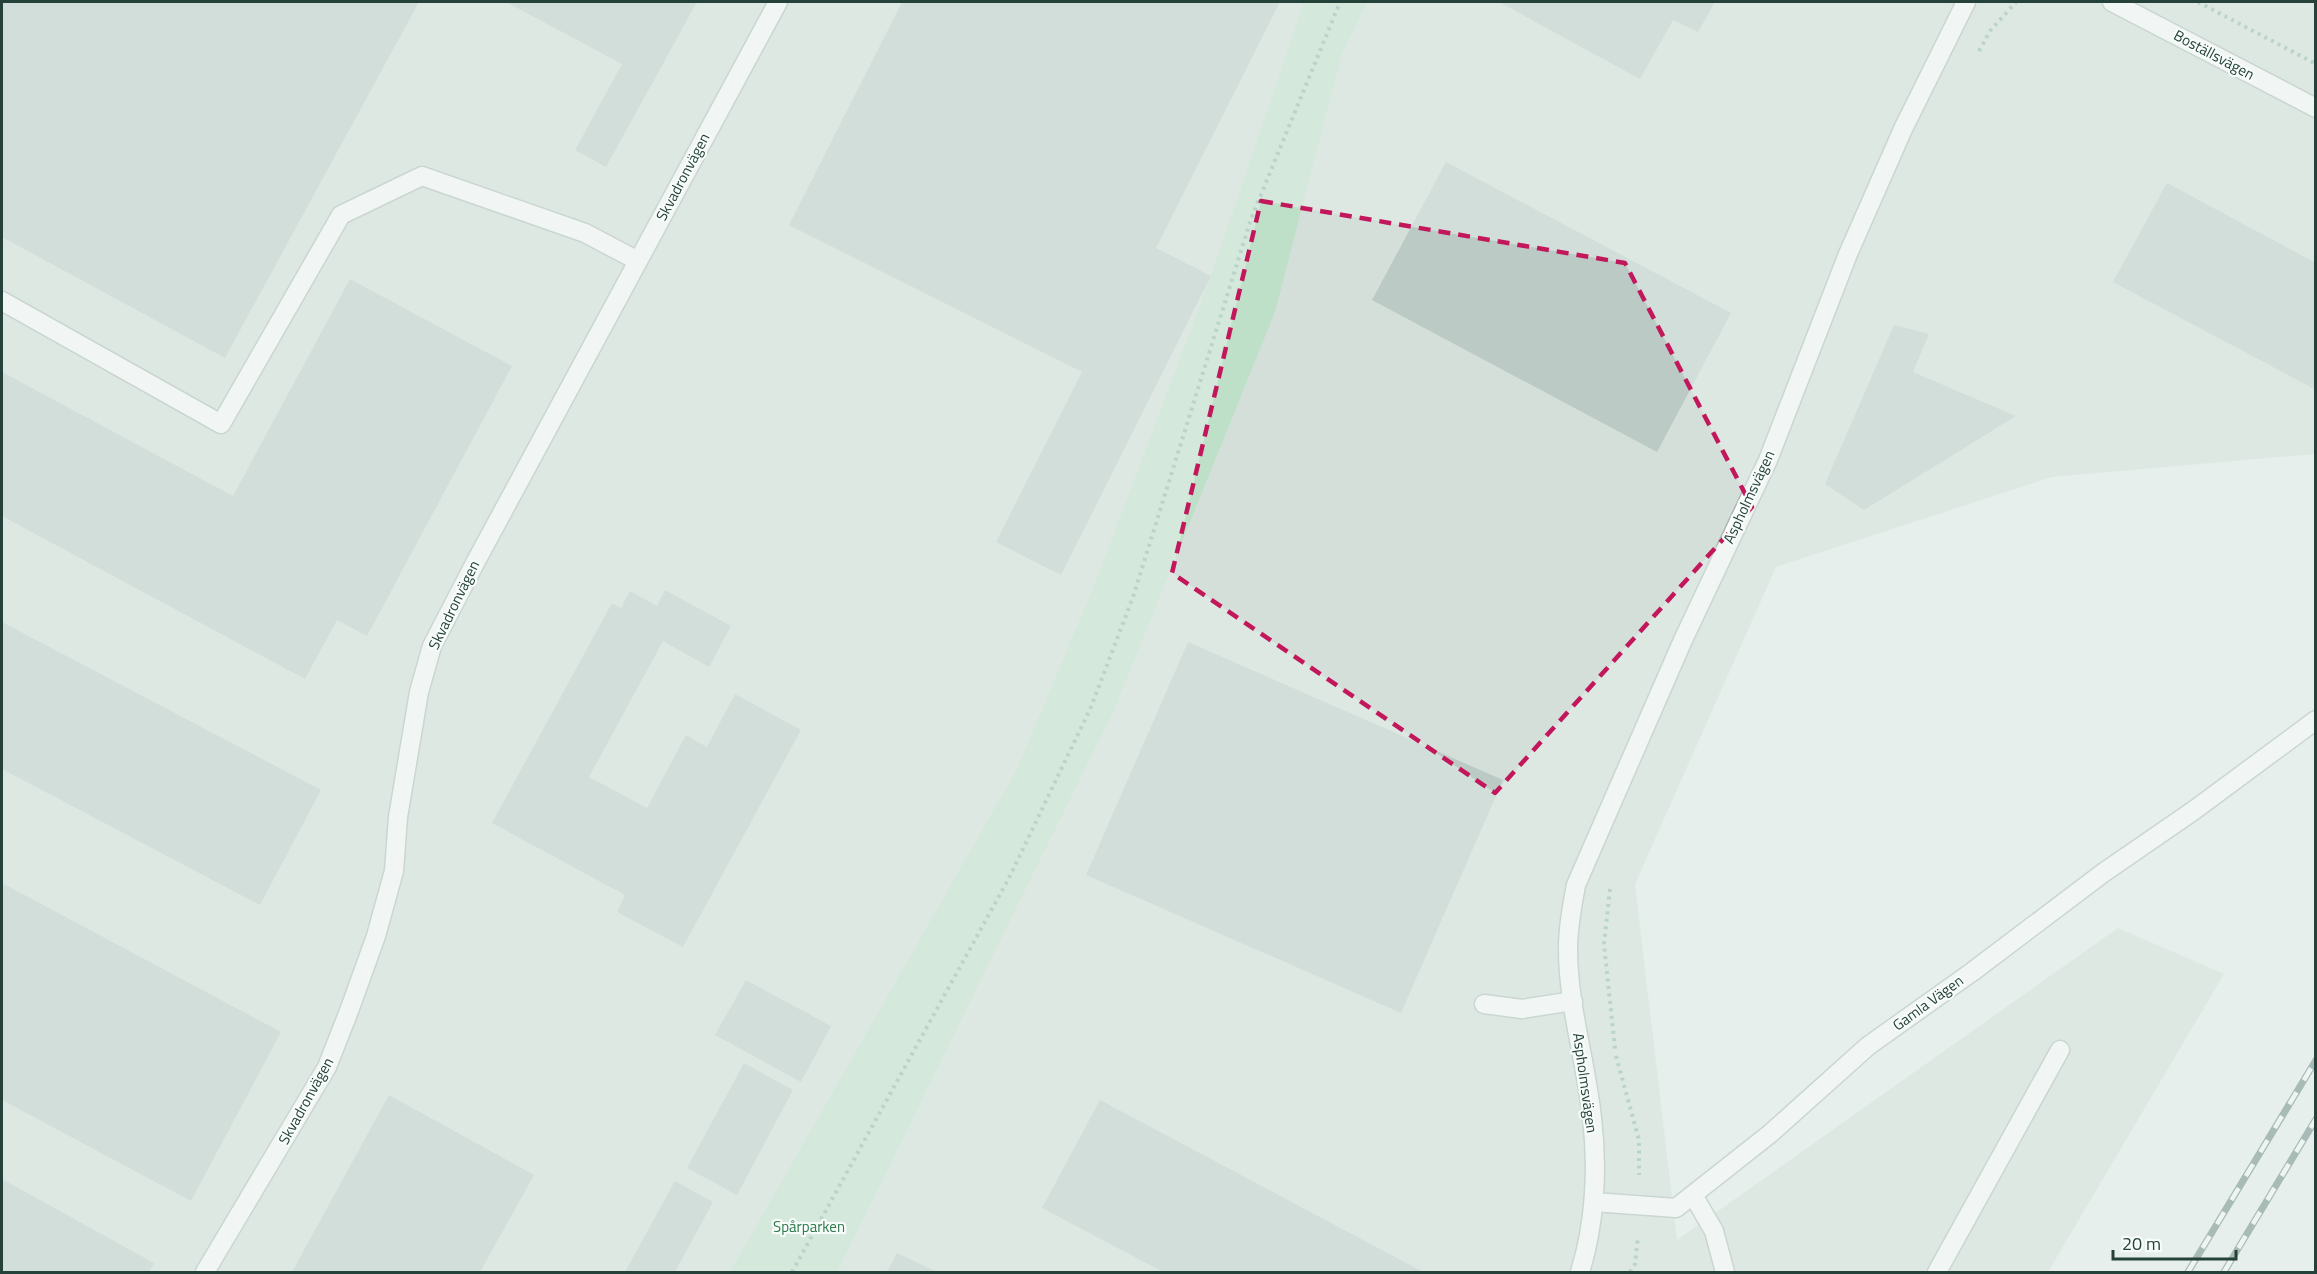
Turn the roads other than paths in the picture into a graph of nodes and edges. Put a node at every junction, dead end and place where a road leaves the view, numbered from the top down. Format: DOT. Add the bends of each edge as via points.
graph roads {
  1 [pos="778,2"];
  2 [pos="1966,2"];
  3 [pos="2112,2"];
  4 [pos="2316,108"];
  5 [pos="638,261"];
  6 [pos="2,301"];
  7 [pos="2316,720"];
  8 [pos="1573,1001"];
  9 [pos="1484,1004"];
  10 [pos="2060,1050"];
  11 [pos="1693,1195"];
  12 [pos="1594,1202"];
  13 [pos="205,1272"];
  14 [pos="1580,1272"];
  15 [pos="1725,1272"];
  16 [pos="1937,1272"];
  1 -- 5 [label="street, Skvadronvägen"];
  2 -- 8 [label="street, Aspholmsvägen" via="1903,129 1848,254 1768,460 1683,640 1576,885 1568,950"];
  3 -- 4 [label="street, Boställsvägen"];
  5 -- 6 [label="street" via="585,233 422,176 341,215 221,423"];
  5 -- 13 [label="street, Skvadronvägen" via="432,646 407,751 394,871 350,1011 327,1066"];
  7 -- 11 [label="street, Gamla Vägen" via="1868,1046 1771,1133"];
  8 -- 9 [label="street" via="1522,1009"];
  8 -- 12 [label="street, Aspholmsvägen" via="1592,1119"];
  10 -- 16 [label="street"];
  11 -- 12 [label="street, Gamla Vägen" via="1676,1208"];
  11 -- 15 [label="street" via="1714,1231"];
  12 -- 14 [label="street"];
}
